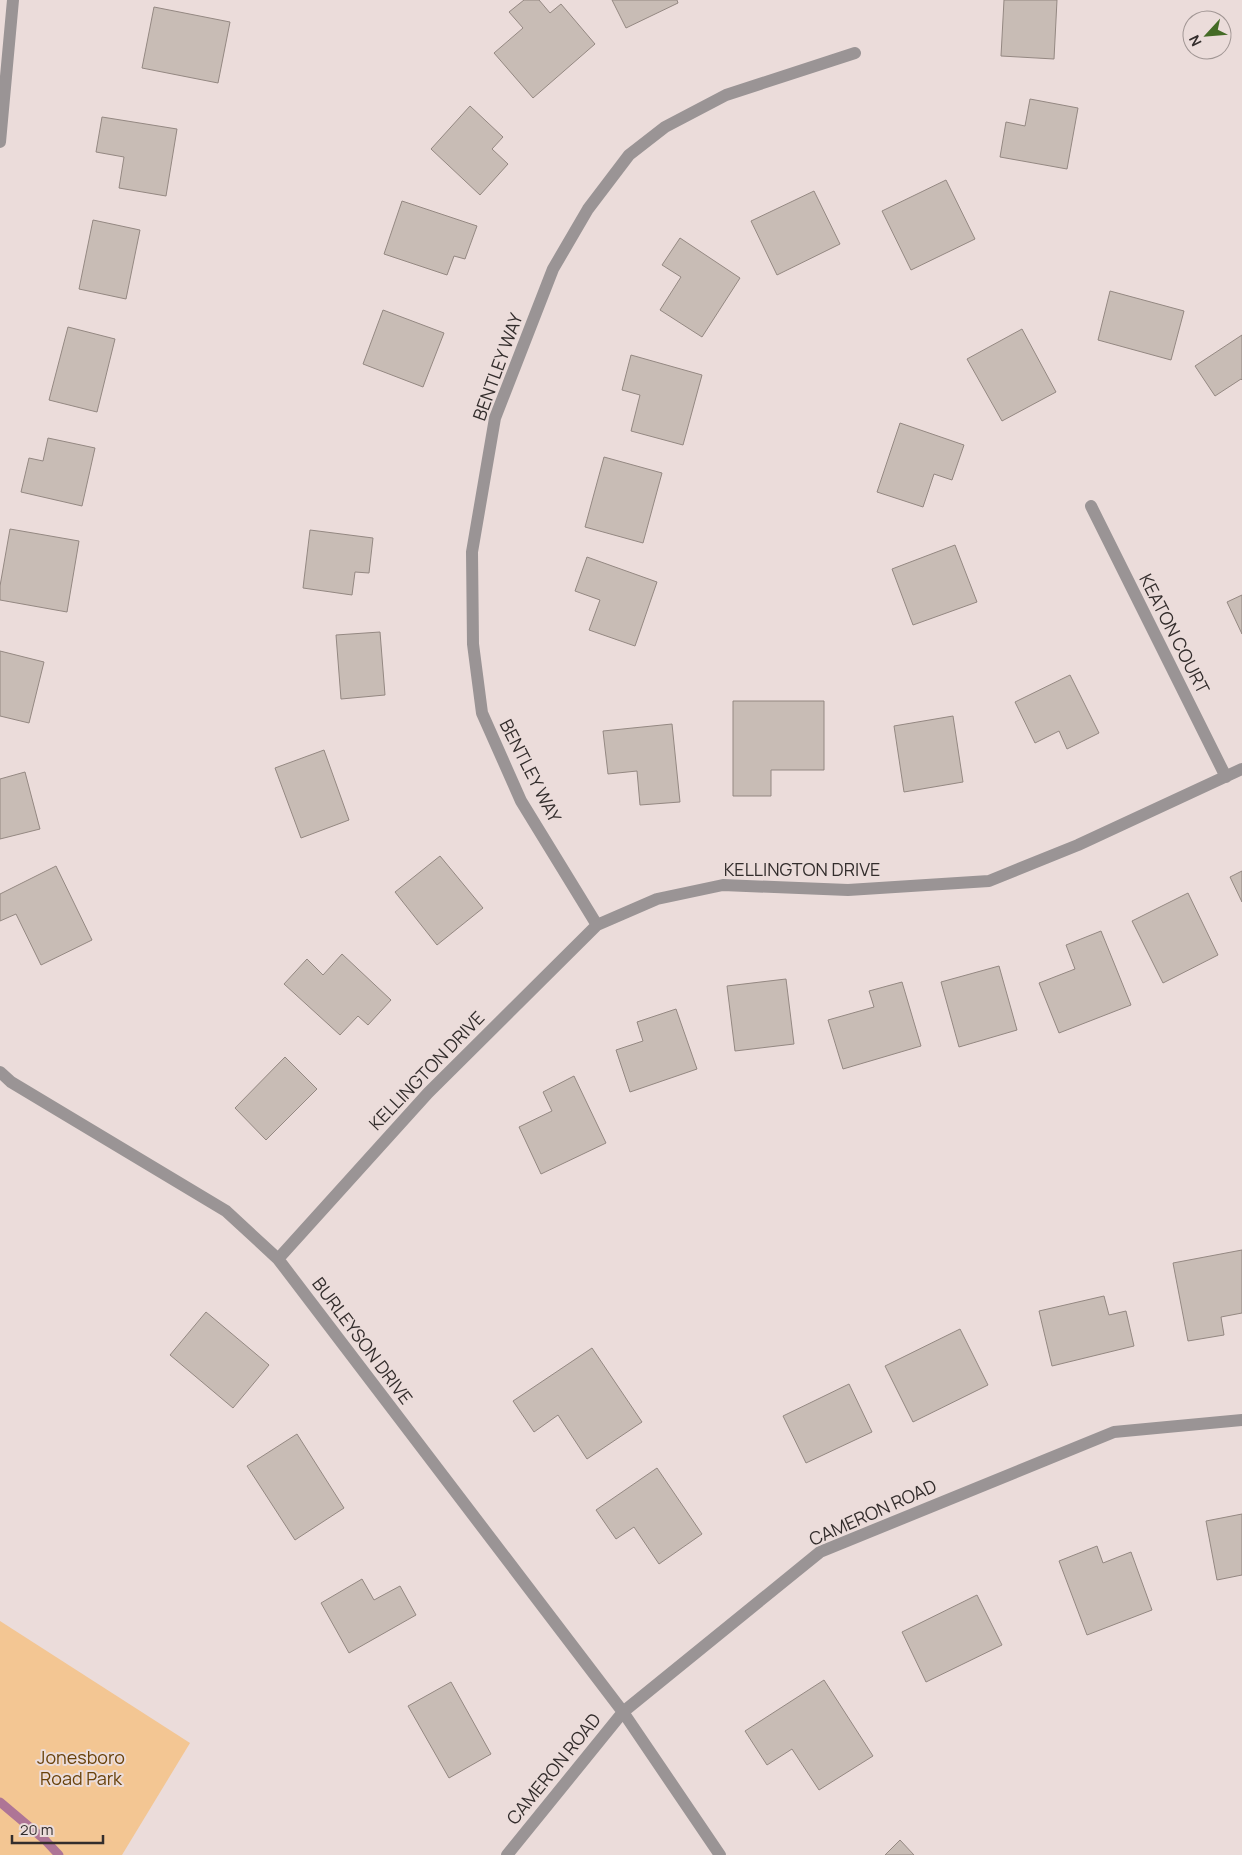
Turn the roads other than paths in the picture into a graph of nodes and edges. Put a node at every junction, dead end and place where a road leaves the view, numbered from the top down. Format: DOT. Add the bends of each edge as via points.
graph roads {
  1 [pos="13,0"];
  2 [pos="855,53"];
  3 [pos="0,142"];
  4 [pos="1091,506"];
  5 [pos="1242,769"];
  6 [pos="1226,777"];
  7 [pos="598,925"];
  8 [pos="0,1072"];
  9 [pos="278,1259"];
  10 [pos="1242,1420"];
  11 [pos="623,1712"];
  12 [pos="507,1855"];
  13 [pos="720,1855"];
  1 -- 3 [label="street"];
  2 -- 7 [label="street, BENTLEY WAY" via="726,95 665,127 630,155 588,209 554,269 495,418 472,552 473,644 482,713 521,801"];
  4 -- 6 [label="street, KEATON COURT"];
  5 -- 6 [label="street, KELLINGTON DRIVE"];
  6 -- 7 [label="street, KELLINGTON DRIVE" via="1078,845 989,881 848,890 723,885 657,899"];
  7 -- 9 [label="street, KELLINGTON DRIVE" via="428,1092"];
  8 -- 9 [label="street, BURLEYSON DRIVE" via="11,1082 226,1211"];
  9 -- 11 [label="street, BURLEYSON DRIVE"];
  10 -- 11 [label="street, CAMERON ROAD" via="1114,1432 820,1552"];
  11 -- 12 [label="street, CAMERON ROAD"];
  11 -- 13 [label="street, BURLEYSON DRIVE"];
}
